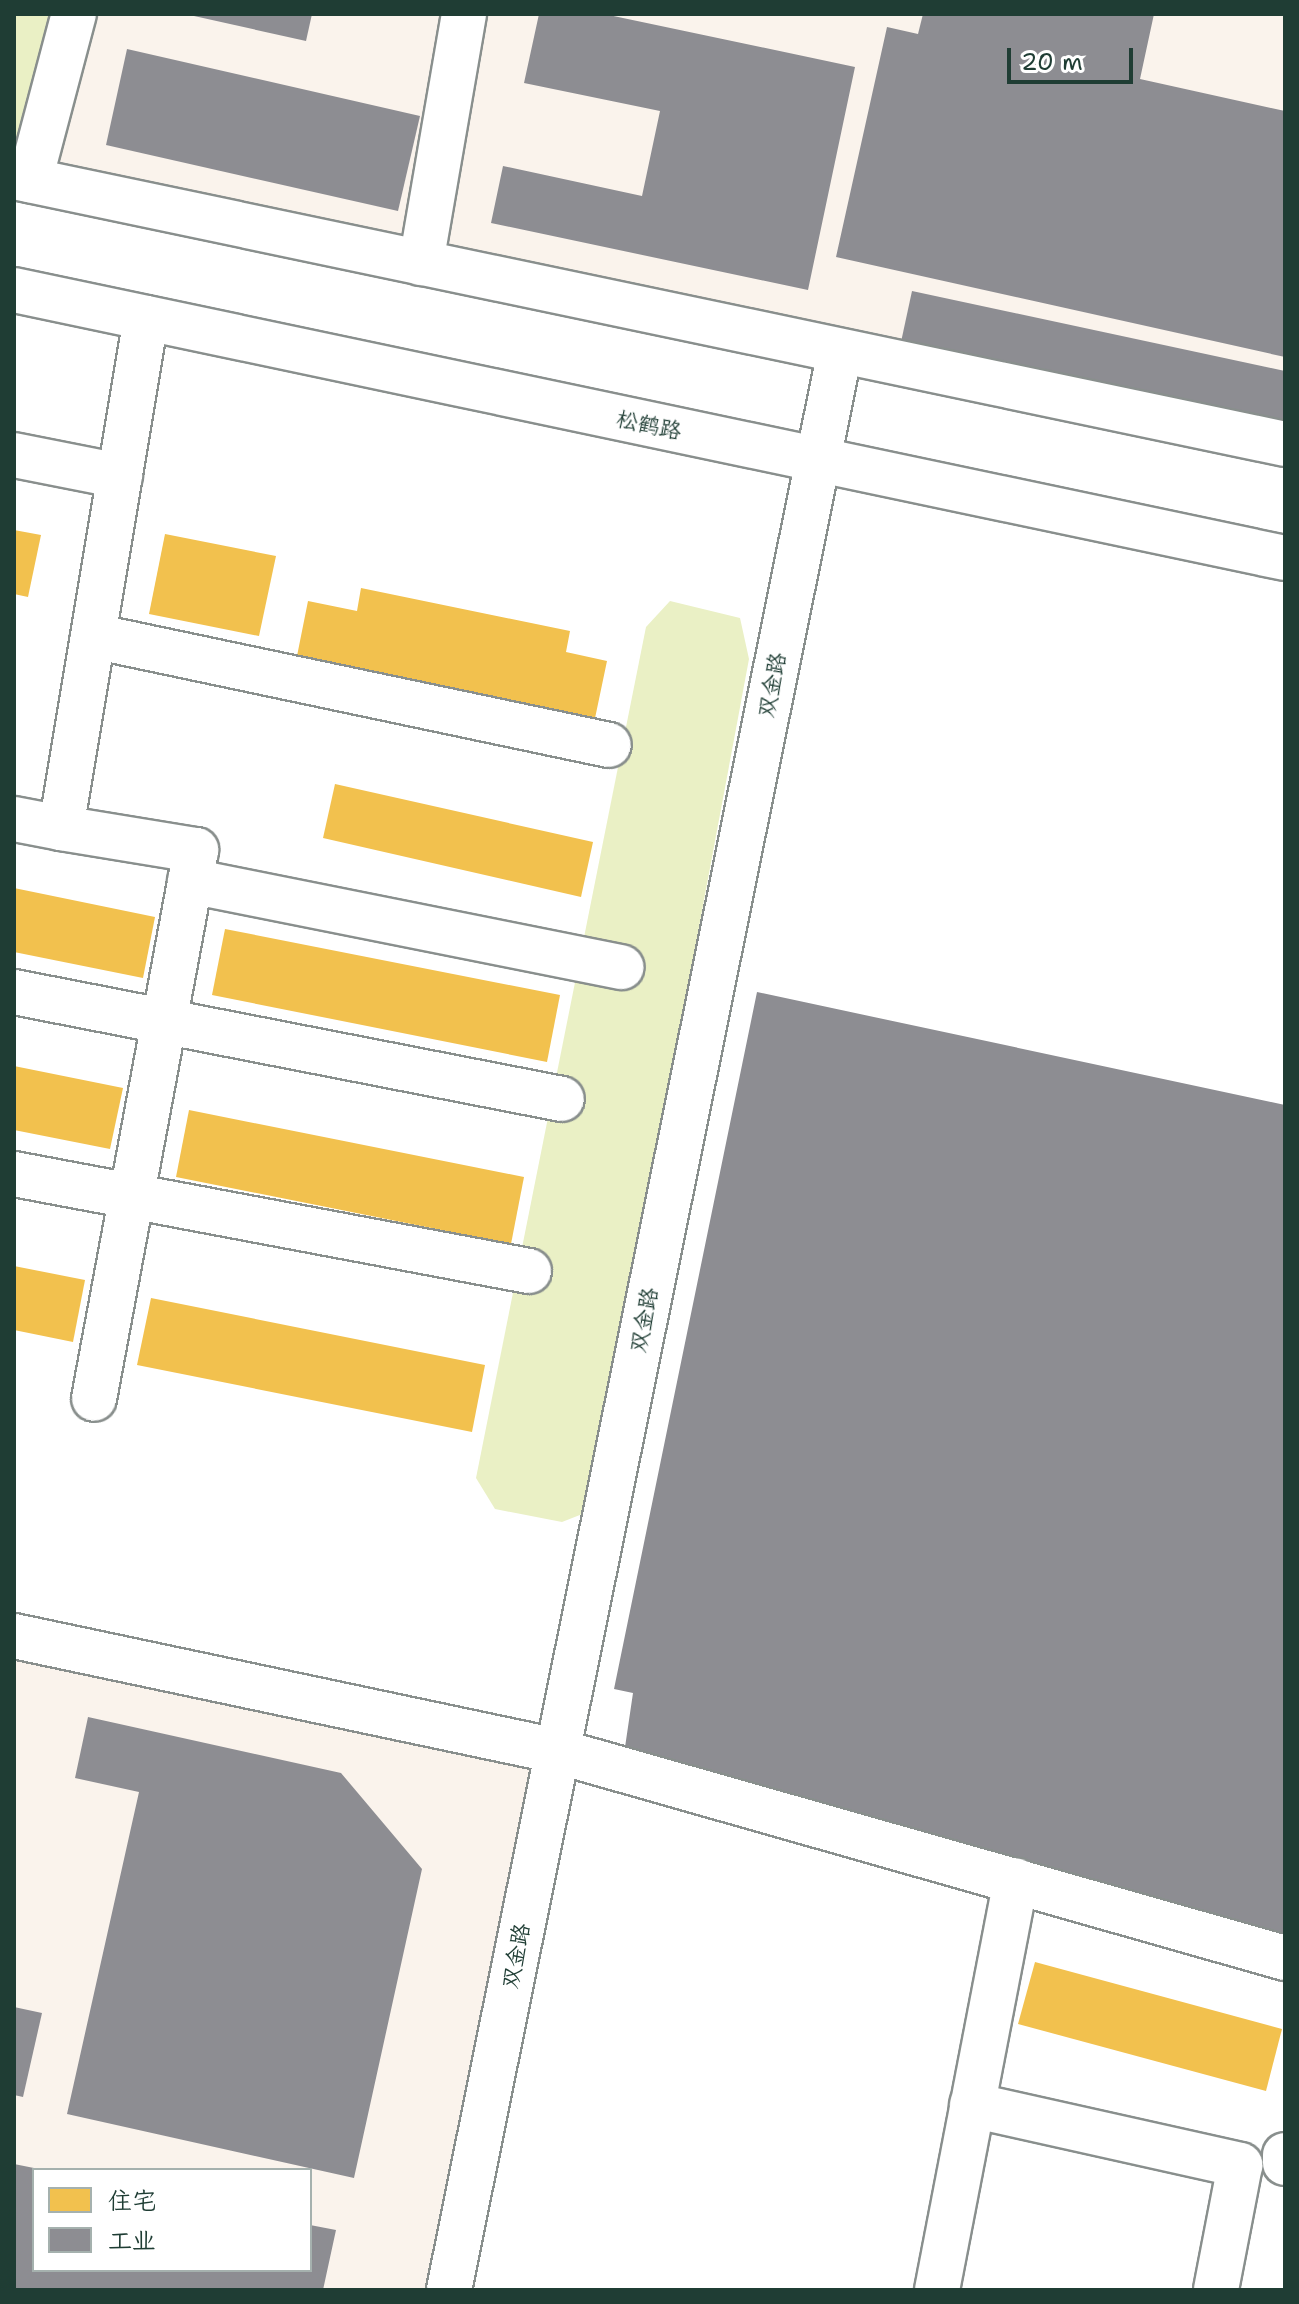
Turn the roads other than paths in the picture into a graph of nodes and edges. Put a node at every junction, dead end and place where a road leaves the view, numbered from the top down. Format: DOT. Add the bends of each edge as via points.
graph roads {
  1 [pos="74,14"];
  2 [pos="464,14"];
  3 [pos="22,179"];
  4 [pos="421,263"];
  5 [pos="14,290"];
  6 [pos="146,318"];
  7 [pos="840,351"];
  8 [pos="1285,444"];
  9 [pos="14,455"];
  10 [pos="817,460"];
  11 [pos="120,476"];
  12 [pos="1285,558"];
  13 [pos="93,636"];
  14 [pos="609,745"];
  15 [pos="14,819"];
  16 [pos="61,828"];
  17 [pos="190,881"];
  18 [pos="622,967"];
  19 [pos="14,992"];
  20 [pos="164,1022"];
  21 [pos="562,1099"];
  22 [pos="14,1174"];
  23 [pos="131,1197"];
  24 [pos="529,1271"];
  25 [pos="94,1399"];
  26 [pos="14,1636"];
  27 [pos="557,1751"];
  28 [pos="1016,1881"];
  29 [pos="1285,1958"];
  30 [pos="972,2105"];
  31 [pos="1285,2155"];
  32 [pos="1285,2163"];
  33 [pos="449,2290"];
  34 [pos="937,2290"];
  35 [pos="1216,2290"];
  1 -- 3 [label="street"];
  2 -- 4 [label="street"];
  3 -- 4 [label="street"];
  4 -- 7 [label="street"];
  5 -- 6 [label="street, 松鹤路"];
  6 -- 10 [label="street, 松鹤路"];
  6 -- 11 [label="street"];
  7 -- 8 [label="street"];
  7 -- 10 [label="street, 双金路"];
  9 -- 11 [label="street"];
  10 -- 12 [label="street, 松鹤路"];
  10 -- 27 [label="street, 双金路"];
  11 -- 13 [label="street"];
  13 -- 14 [label="street"];
  13 -- 16 [label="street"];
  15 -- 16 [label="street"];
  16 -- 17 [label="street" via="196,850"];
  17 -- 18 [label="street"];
  17 -- 20 [label="street"];
  19 -- 20 [label="street"];
  20 -- 21 [label="street"];
  20 -- 23 [label="street"];
  22 -- 23 [label="street"];
  23 -- 24 [label="street"];
  23 -- 25 [label="street"];
  26 -- 27 [label="street"];
  27 -- 28 [label="street"];
  27 -- 33 [label="street, 双金路"];
  28 -- 29 [label="street"];
  28 -- 30 [label="street"];
  30 -- 34 [label="street"];
  30 -- 35 [label="street" via="1240,2165"];
  31 -- 32 [label="street"];
}
